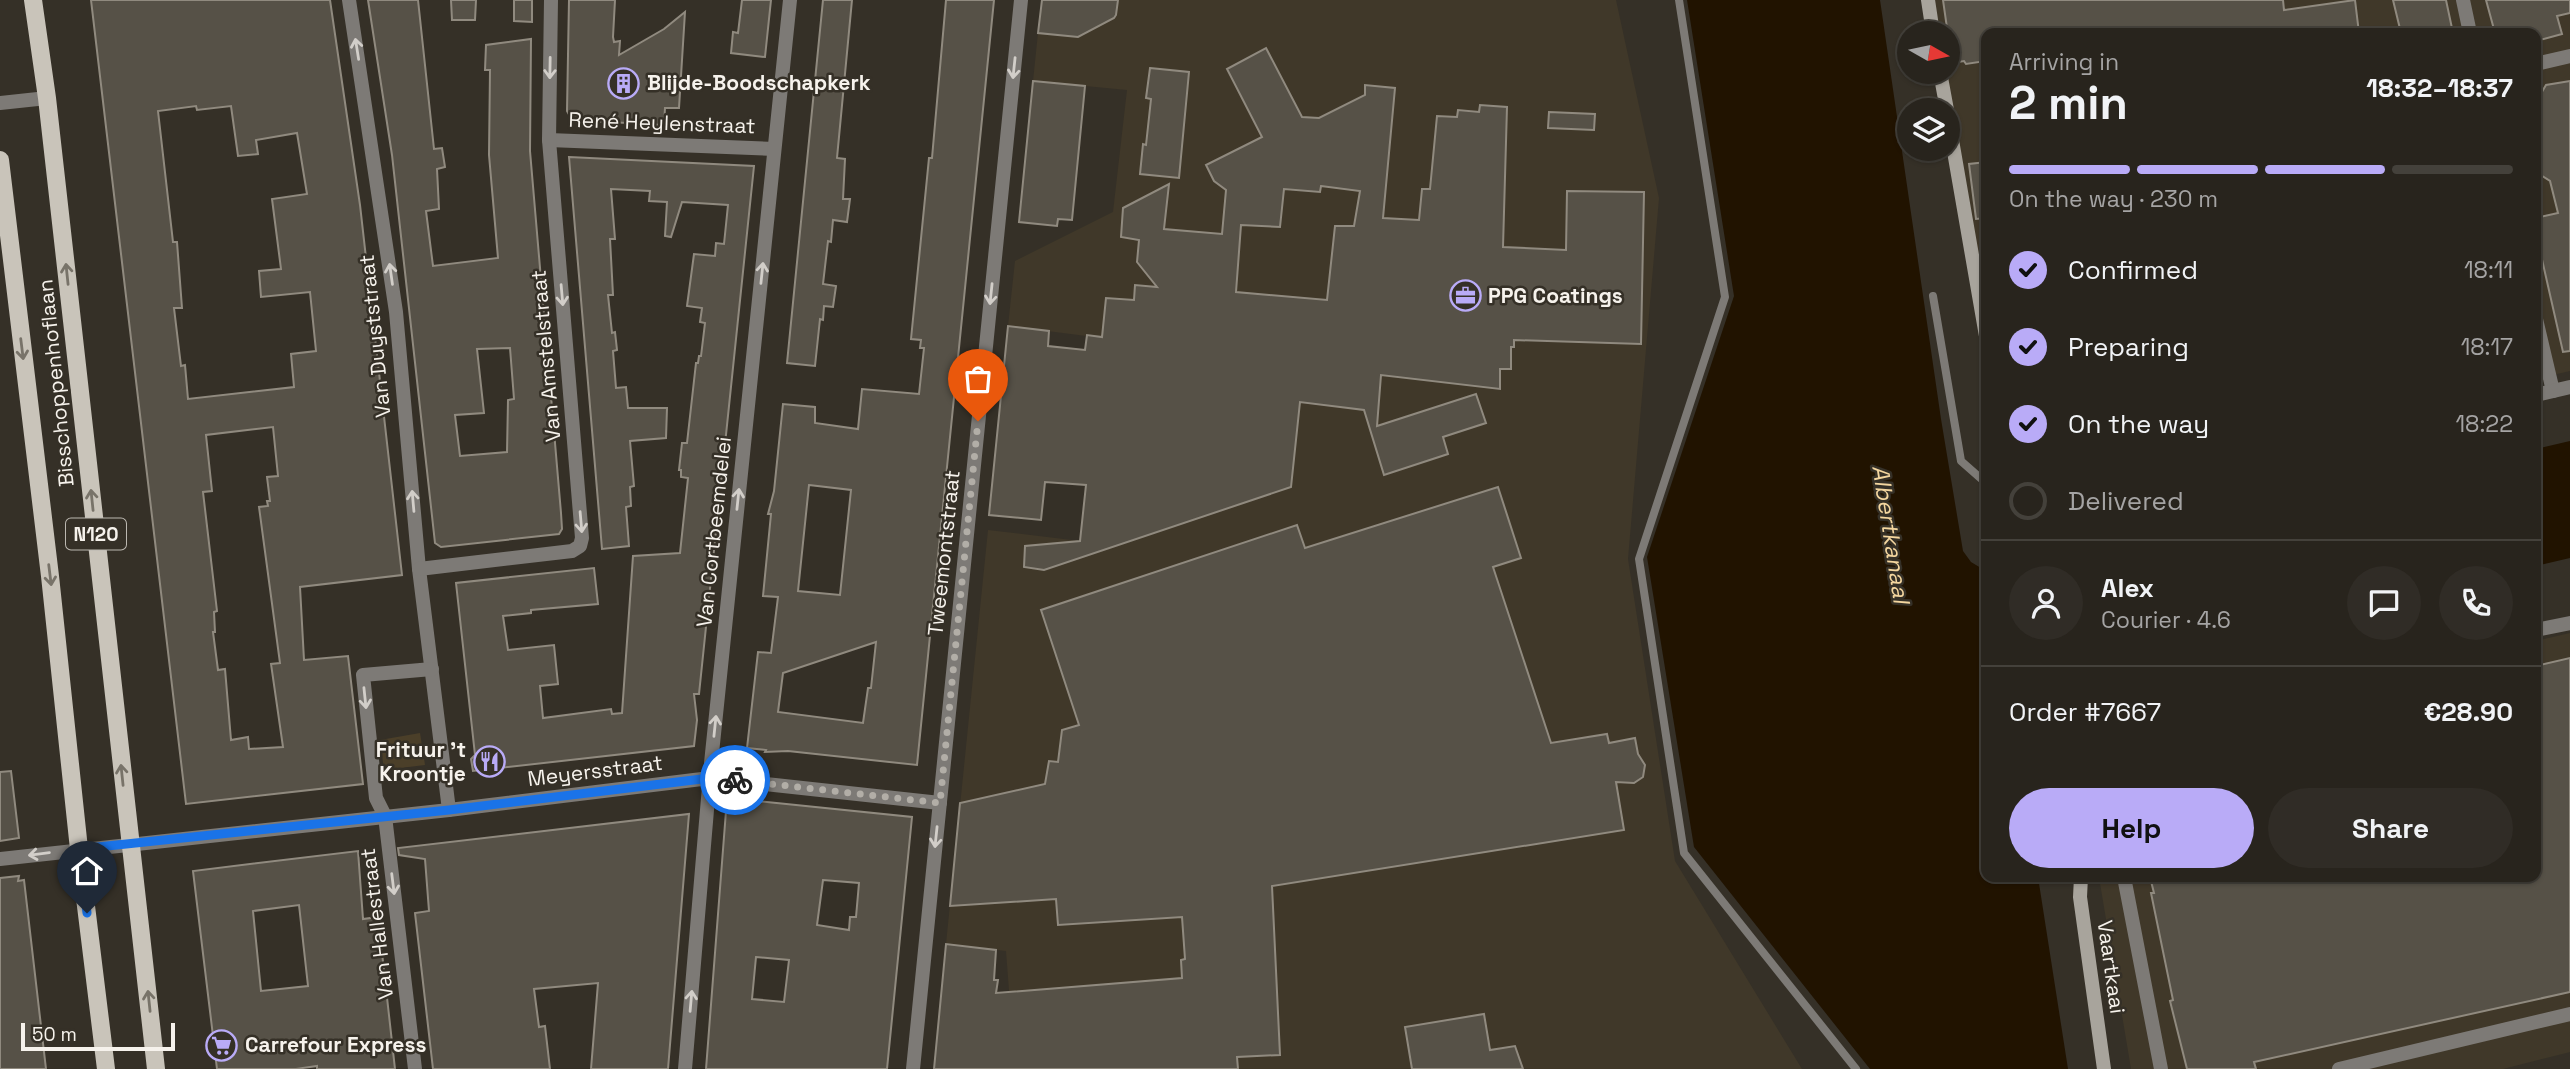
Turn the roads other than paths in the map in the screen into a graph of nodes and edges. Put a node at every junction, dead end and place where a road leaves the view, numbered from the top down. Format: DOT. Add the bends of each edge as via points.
graph roads {
  1 [pos="33,0"];
  2 [pos="349,0"];
  3 [pos="551,0"];
  4 [pos="790,0"];
  5 [pos="1021,0"];
  6 [pos="1679,0"];
  7 [pos="1928,0"];
  8 [pos="2463,0"];
  9 [pos="1931,21"];
  10 [pos="2469,28"];
  11 [pos="2570,56"];
  12 [pos="2541,63"];
  13 [pos="47,98"];
  14 [pos="0,103"];
  15 [pos="549,140"];
  16 [pos="774,149"];
  17 [pos="0,160"];
  18 [pos="1956,161"];
  19 [pos="1933,296"];
  20 [pos="1981,306"];
  21 [pos="2541,340"];
  22 [pos="2570,387"];
  23 [pos="2553,391"];
  24 [pos="2541,394"];
  25 [pos="1981,479"];
  26 [pos="419,569"];
  27 [pos="2570,623"];
  28 [pos="2541,629"];
  29 [pos="432,669"];
  30 [pos="710,778"];
  31 [pos="940,803"];
  32 [pos="449,810"];
  33 [pos="386,816"];
  34 [pos="130,844"];
  35 [pos="79,849"];
  36 [pos="0,859"];
  37 [pos="2081,882"];
  38 [pos="2125,882"];
  39 [pos="2570,1014"];
  40 [pos="2104,1067"];
  41 [pos="106,1069"];
  42 [pos="156,1069"];
  43 [pos="415,1069"];
  44 [pos="685,1069"];
  45 [pos="913,1069"];
  46 [pos="1856,1069"];
  47 [pos="2161,1069"];
  48 [pos="2339,1069"];
  1 -- 13 [label="main road, Bisschoppenhoflaan / N120"];
  26 -- 2 [label="street, Van Duyststraat, one-way" via="396,312"];
  3 -- 15 [label="street, Van Amstelstraat, one-way"];
  4 -- 16 [label="street, Van Cortbeemdelei"];
  5 -- 31 [label="street, Tweemontstraat, one-way"];
  6 -- 46 [label="lane" via="1725,297 1639,559 1685,853"];
  7 -- 9 [label="street"];
  8 -- 10 [label="street"];
  11 -- 12 [label="street"];
  13 -- 14 [label="street"];
  34 -- 13 [label="main road, Bisschoppenhoflaan / N120, one-way"];
  15 -- 16 [label="street, René Heylenstraat"];
  15 -- 26 [label="street, Van Amstelstraat, one-way" via="580,546 572,551"];
  30 -- 16 [label="street, Van Cortbeemdelei, one-way"];
  17 -- 35 [label="main road, Bisschoppenhoflaan / N120, one-way"];
  18 -- 20 [label="street"];
  19 -- 25 [label="lane" via="1961,461"];
  21 -- 23 [label="street"];
  22 -- 23 [label="street"];
  23 -- 24 [label="street"];
  26 -- 29 [label="street, Van Duyststraat"];
  27 -- 28 [label="street"];
  29 -- 32 [label="street, Van Duyststraat"];
  29 -- 33 [label="street, one-way" via="363,676 376,798"];
  30 -- 31 [label="street, Meyersstraat"];
  30 -- 32 [label="street, Meyersstraat"];
  44 -- 30 [label="street, Van Cortbeemdelei, one-way"];
  31 -- 45 [label="street, Tweemontstraat, one-way"];
  32 -- 33 [label="street, Meyersstraat"];
  33 -- 34 [label="street, Meyersstraat"];
  33 -- 43 [label="street, Van Hallestraat, one-way"];
  34 -- 35 [label="street"];
  42 -- 34 [label="main road, Bisschoppenhoflaan / N120, one-way"];
  35 -- 36 [label="street, one-way"];
  35 -- 41 [label="main road, Bisschoppenhoflaan / N120"];
  37 -- 40 [label="street, Vaartkaai"];
  38 -- 47 [label="street"];
  39 -- 48 [label="street"];
}
